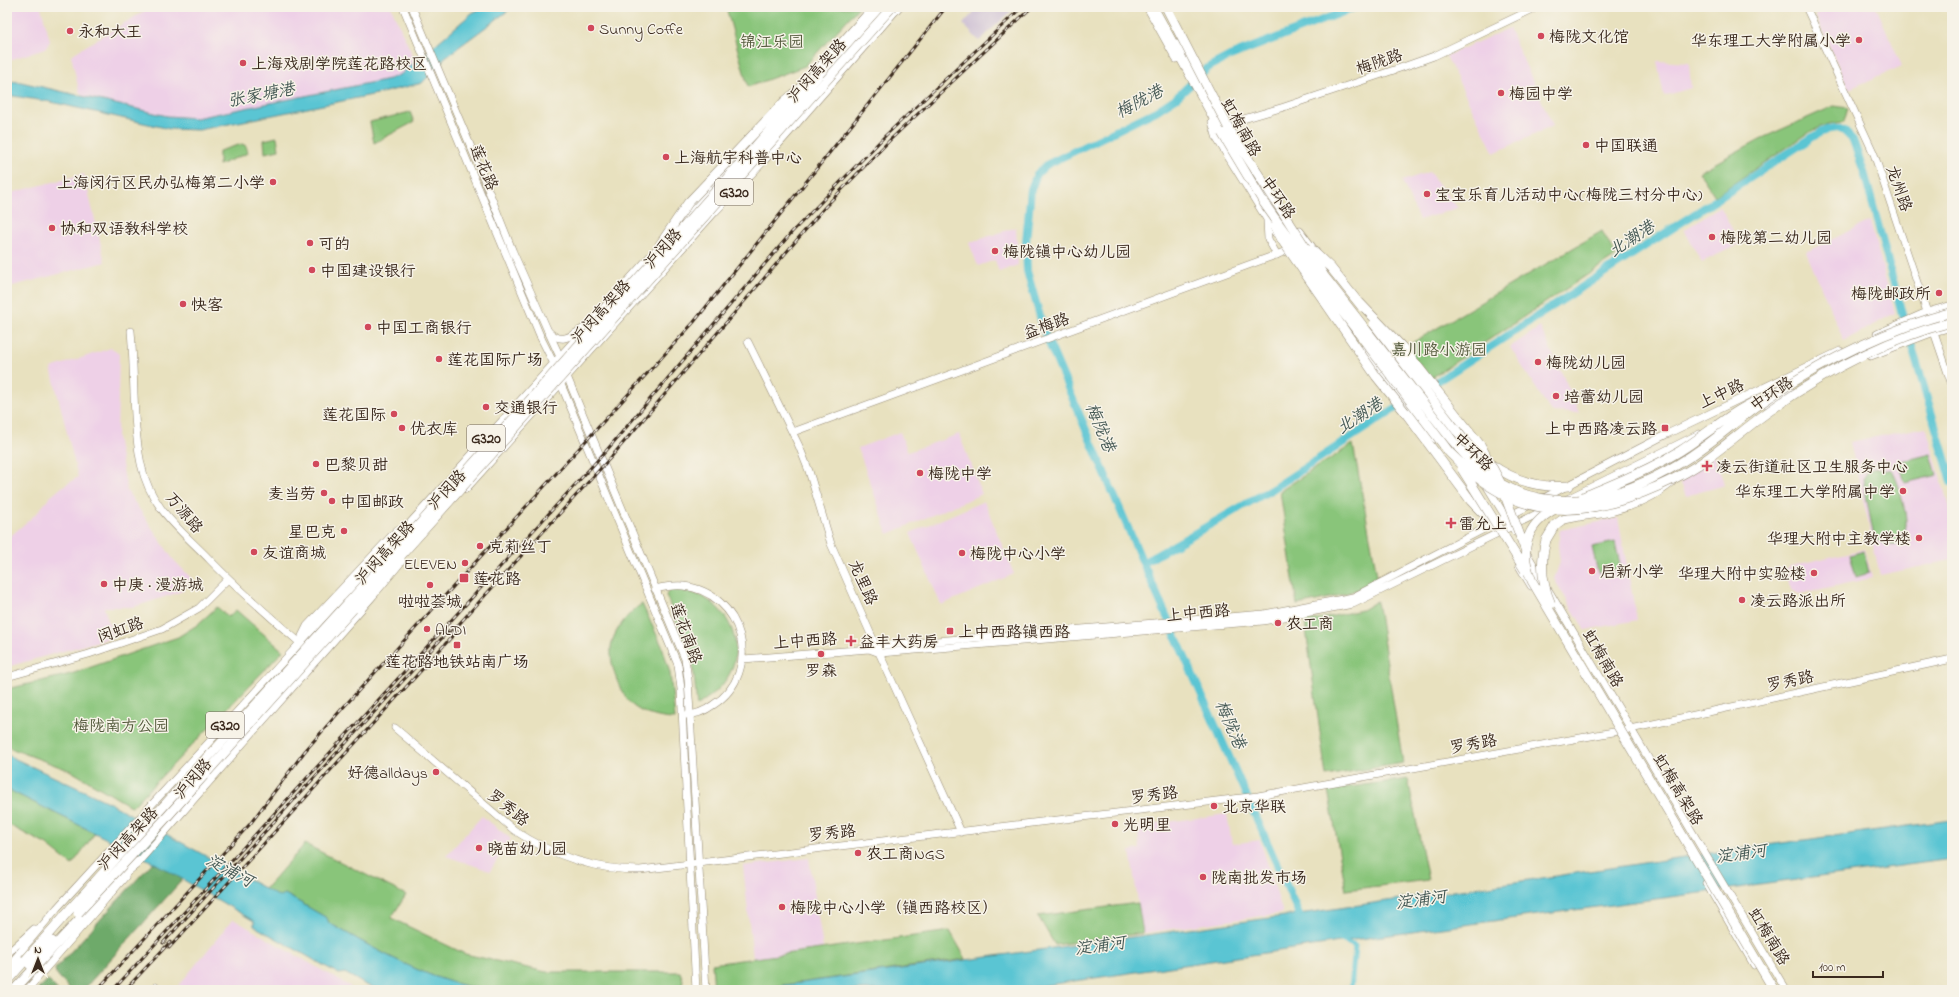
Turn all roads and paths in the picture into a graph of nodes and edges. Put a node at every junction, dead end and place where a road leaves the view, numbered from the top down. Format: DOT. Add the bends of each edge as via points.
graph roads {
  1 [pos="403,7"];
  2 [pos="412,7"];
  3 [pos="873,7"];
  4 [pos="880,7"];
  5 [pos="892,7"];
  6 [pos="899,7"];
  7 [pos="1153,7"];
  8 [pos="1166,7"];
  9 [pos="1537,7"];
  10 [pos="1806,7"];
  11 [pos="818,76"];
  12 [pos="1226,124"];
  13 [pos="1215,127"];
  14 [pos="1252,161"];
  15 [pos="1244,168"];
  16 [pos="1252,174"];
  17 [pos="1246,186"];
  18 [pos="1264,203"];
  19 [pos="1267,220"];
  20 [pos="1301,244"];
  21 [pos="659,246"];
  22 [pos="1287,250"];
  23 [pos="1277,255"];
  24 [pos="1309,277"];
  25 [pos="1323,286"];
  26 [pos="1359,302"];
  27 [pos="1952,305"];
  28 [pos="1927,312"];
  29 [pos="1952,312"];
  30 [pos="1345,317"];
  31 [pos="1952,322"];
  32 [pos="1952,327"];
  33 [pos="584,328"];
  34 [pos="1348,330"];
  35 [pos="131,331"];
  36 [pos="548,331"];
  37 [pos="1934,332"];
  38 [pos="541,338"];
  39 [pos="1384,339"];
  40 [pos="1398,340"];
  41 [pos="748,342"];
  42 [pos="1386,348"];
  43 [pos="560,356"];
  44 [pos="553,363"];
  45 [pos="567,377"];
  46 [pos="561,384"];
  47 [pos="1952,385"];
  48 [pos="1399,391"];
  49 [pos="1780,391"];
  50 [pos="1410,410"];
  51 [pos="793,432"];
  52 [pos="1464,441"];
  53 [pos="1449,452"];
  54 [pos="1480,476"];
  55 [pos="1676,477"];
  56 [pos="1569,486"];
  57 [pos="420,512"];
  58 [pos="1507,517"];
  59 [pos="432,526"];
  60 [pos="1512,526"];
  61 [pos="1497,529"];
  62 [pos="228,579"];
  63 [pos="1532,581"];
  64 [pos="656,589"];
  65 [pos="1549,605"];
  66 [pos="1160,626"];
  67 [pos="299,642"];
  68 [pos="872,648"];
  69 [pos="880,653"];
  70 [pos="321,656"];
  71 [pos="743,659"];
  72 [pos="1952,659"];
  73 [pos="7,677"];
  74 [pos="682,715"];
  75 [pos="690,715"];
  76 [pos="395,728"];
  77 [pos="1630,730"];
  78 [pos="1616,732"];
  79 [pos="961,832"];
  80 [pos="138,862"];
  81 [pos="699,863"];
  82 [pos="690,864"];
  83 [pos="57,908"];
  84 [pos="75,910"];
  85 [pos="7,954"];
  86 [pos="7,968"];
  87 [pos="7,972"];
  88 [pos="7,982"];
  89 [pos="7,990"];
  90 [pos="14,990"];
  91 [pos="27,990"];
  92 [pos="696,990"];
  93 [pos="706,990"];
  94 [pos="1769,990"];
  95 [pos="1774,990"];
  96 [pos="1780,990"];
  97 [pos="1786,990"];
  1 -- 38 [label="main road, 莲花路"];
  2 -- 36 [label="main road, 莲花路" via="471,145 512,252"];
  3 -- 21 [label="main road, 沪闵路 / G320"];
  4 -- 11 [label="highway, 沪闵高架路"];
  5 -- 84 [label="highway, 沪闵高架路, bridge" via="166,818"];
  6 -- 45 [label="main road, 沪闵路 / G320" via="768,156"];
  7 -- 12 [label="main road, 虹梅南路"];
  7 -- 13 [label="main road, 虹梅南路"];
  7 -- 18 [label="highway, 中环路, bridge" via="1222,133"];
  8 -- 20 [label="highway, 中环路, bridge" via="1229,129"];
  9 -- 12 [label="main road, 梅陇路" via="1410,65"];
  10 -- 28 [label="main road, 龙州路" via="1874,154"];
  11 -- 21 [label="highway, bridge" via="784,100 688,203"];
  11 -- 84 [label="highway, 沪闵高架路, bridge"];
  12 -- 14 [label="main road, 虹梅南路"];
  12 -- 16 [label="main road, 虹梅南路"];
  13 -- 15 [label="main road, 虹梅南路"];
  13 -- 17 [label="main road, 虹梅南路" via="1217,139"];
  14 -- 16 [label="main road"];
  14 -- 20 [label="main road, 虹梅南路"];
  15 -- 17 [label="main road"];
  15 -- 20 [label="main road, 虹梅南路"];
  16 -- 20 [label="main road, 虹梅南路"];
  17 -- 19 [label="main road, 虹梅南路"];
  18 -- 50 [label="highway, bridge" via="1282,240 1376,376"];
  18 -- 53 [label="highway, 中环路, bridge" via="1320,282"];
  19 -- 22 [label="main road, 虹梅南路"];
  19 -- 23 [label="main road" via="1268,239"];
  20 -- 22 [label="main road, 益梅路"];
  20 -- 25 [label="main road, 虹梅南路"];
  20 -- 26 [label="highway, bridge" via="1331,268"];
  20 -- 39 [label="main road, 虹梅南路" via="1376,325"];
  20 -- 42 [label="main road, 虹梅南路" via="1373,338"];
  20 -- 49 [label="highway, 中环路, bridge" via="1470,461 1500,484 1529,496 1545,500 1579,501 1612,494 1640,484 1691,456"];
  21 -- 33 [label="main road, 沪闵路 / G320"];
  22 -- 23 [label="main road, 益梅路"];
  22 -- 24 [label="main road, 虹梅南路"];
  23 -- 51 [label="main road, 益梅路"];
  24 -- 25 [label="main road"];
  24 -- 34 [label="main road, 虹梅南路"];
  25 -- 30 [label="main road, 虹梅南路"];
  26 -- 52 [label="highway, bridge"];
  26 -- 65 [label="highway, bridge" via="1404,349 1488,456"];
  27 -- 28 [label="main road, 上中路"];
  28 -- 37 [label="main road, 龙州路"];
  28 -- 56 [label="main road, 上中路" via="1695,420"];
  29 -- 49 [label="highway, 中环路, bridge" via="1897,331 1837,358"];
  30 -- 34 [label="main road"];
  30 -- 48 [label="main road, 虹梅南路"];
  31 -- 55 [label="highway, 中环路, bridge" via="1900,339 1841,367 1768,412 1697,465"];
  32 -- 37 [label="main road, 上中路"];
  33 -- 36 [label="main road" via="563,339 555,338"];
  33 -- 43 [label="main road, 沪闵路 / G320"];
  34 -- 48 [label="main road, 虹梅南路"];
  35 -- 62 [label="main road, 万源路" via="137,444 148,487 160,508 177,529"];
  36 -- 43 [label="main road, 莲花南路"];
  37 -- 47 [label="main road, 龙州路"];
  37 -- 60 [label="main road, 上中路" via="1901,344 1709,430"];
  38 -- 44 [label="main road, 莲花南路"];
  39 -- 40 [label="main road"];
  39 -- 42 [label="main road, 虹梅南路"];
  41 -- 51 [label="main road, 龙里路"];
  42 -- 54 [label="main road, 虹梅南路"];
  43 -- 44 [label="main road, 沪闵路 / G320"];
  43 -- 45 [label="main road, 莲花南路"];
  44 -- 46 [label="main road, 莲花南路"];
  44 -- 57 [label="main road, 沪闵路 / G320"];
  45 -- 46 [label="main road, 沪闵路 / G320"];
  45 -- 64 [label="main road, 莲花南路"];
  46 -- 59 [label="main road, 沪闵路 / G320"];
  46 -- 74 [label="main road, 莲花南路" via="678,664"];
  48 -- 50 [label="main road, 虹梅南路, bridge"];
  49 -- 63 [label="highway, bridge" via="1734,413 1660,463 1560,506 1544,516 1534,527 1526,544 1525,562"];
  50 -- 61 [label="highway" via="1470,501"];
  50 -- 61 [label="main road, 虹梅南路" via="1480,497"];
  51 -- 68 [label="main road, 龙里路" via="809,471 831,544"];
  52 -- 54 [label="highway"];
  52 -- 56 [label="highway" via="1482,458 1508,476 1548,487"];
  53 -- 55 [label="highway, 中环路, bridge" via="1466,469 1500,494 1548,509 1567,510 1606,505 1625,500"];
  53 -- 63 [label="highway, bridge"];
  54 -- 58 [label="main road, 虹梅南路"];
  55 -- 65 [label="highway, bridge" via="1653,496 1634,504 1570,518 1555,525 1546,540 1542,565"];
  56 -- 58 [label="main road, 上中路"];
  57 -- 59 [label="main road"];
  57 -- 67 [label="main road, 沪闵路 / G320" via="410,516 360,568 307,626"];
  58 -- 60 [label="main road, 虹梅南路"];
  58 -- 61 [label="main road, 上中西路"];
  59 -- 70 [label="main road, 沪闵路 / G320"];
  60 -- 61 [label="main road, 上中西路"];
  60 -- 77 [label="main road, 虹梅南路"];
  61 -- 66 [label="main road, 上中西路" via="1353,597 1264,614 1178,621"];
  61 -- 66 [label="main road, 上中西路" via="1353,604 1263,621 1183,627"];
  61 -- 78 [label="main road, 虹梅南路"];
  62 -- 67 [label="main road, 万源路"];
  62 -- 73 [label="main road, 闵虹路" via="199,608 162,629 82,656"];
  63 -- 65 [label="highway, bridge"];
  64 -- 71 [label="main road" via="684,586 706,592 716,598 734,618 740,636"];
  64 -- 75 [label="main road, 莲花南路" via="685,659"];
  65 -- 95 [label="highway, 虹梅高架路, bridge"];
  65 -- 96 [label="highway, 虹梅高架路"];
  66 -- 68 [label="main road, 上中西路"];
  66 -- 69 [label="main road, 上中西路"];
  67 -- 70 [label="main road, 万源路"];
  67 -- 83 [label="main road, 沪闵路 / G320"];
  68 -- 69 [label="main road, 上中西路"];
  68 -- 71 [label="main road, 上中西路"];
  69 -- 79 [label="main road"];
  70 -- 80 [label="main road, 沪闵路 / G320"];
  71 -- 75 [label="main road" via="734,686 723,699 706,710"];
  72 -- 77 [label="main road, 罗秀路"];
  74 -- 75 [label="main road"];
  74 -- 82 [label="main road, 莲花南路"];
  75 -- 81 [label="main road, 莲花南路"];
  76 -- 82 [label="main road, 罗秀路" via="514,830 551,852 590,865 620,870"];
  77 -- 78 [label="main road, 罗秀路"];
  77 -- 97 [label="main road, 虹梅南路"];
  78 -- 79 [label="main road, 罗秀路" via="1258,796"];
  78 -- 94 [label="main road, 虹梅南路"];
  79 -- 81 [label="main road, 罗秀路"];
  80 -- 90 [label="highway, 沪闵路 / G320" via="113,883"];
  80 -- 91 [label="main road"];
  81 -- 82 [label="main road, 罗秀路"];
  81 -- 93 [label="main road, 莲花南路"];
  82 -- 92 [label="main road, 莲花南路"];
  83 -- 85 [label="main road"];
  83 -- 86 [label="main road, 沪闵路 / G320"];
  84 -- 87 [label="highway"];
  84 -- 88 [label="highway, 沪闵高架路"];
  84 -- 89 [label="highway, 沪闵高架路"];
  84 -- 90 [label="highway"];
}
